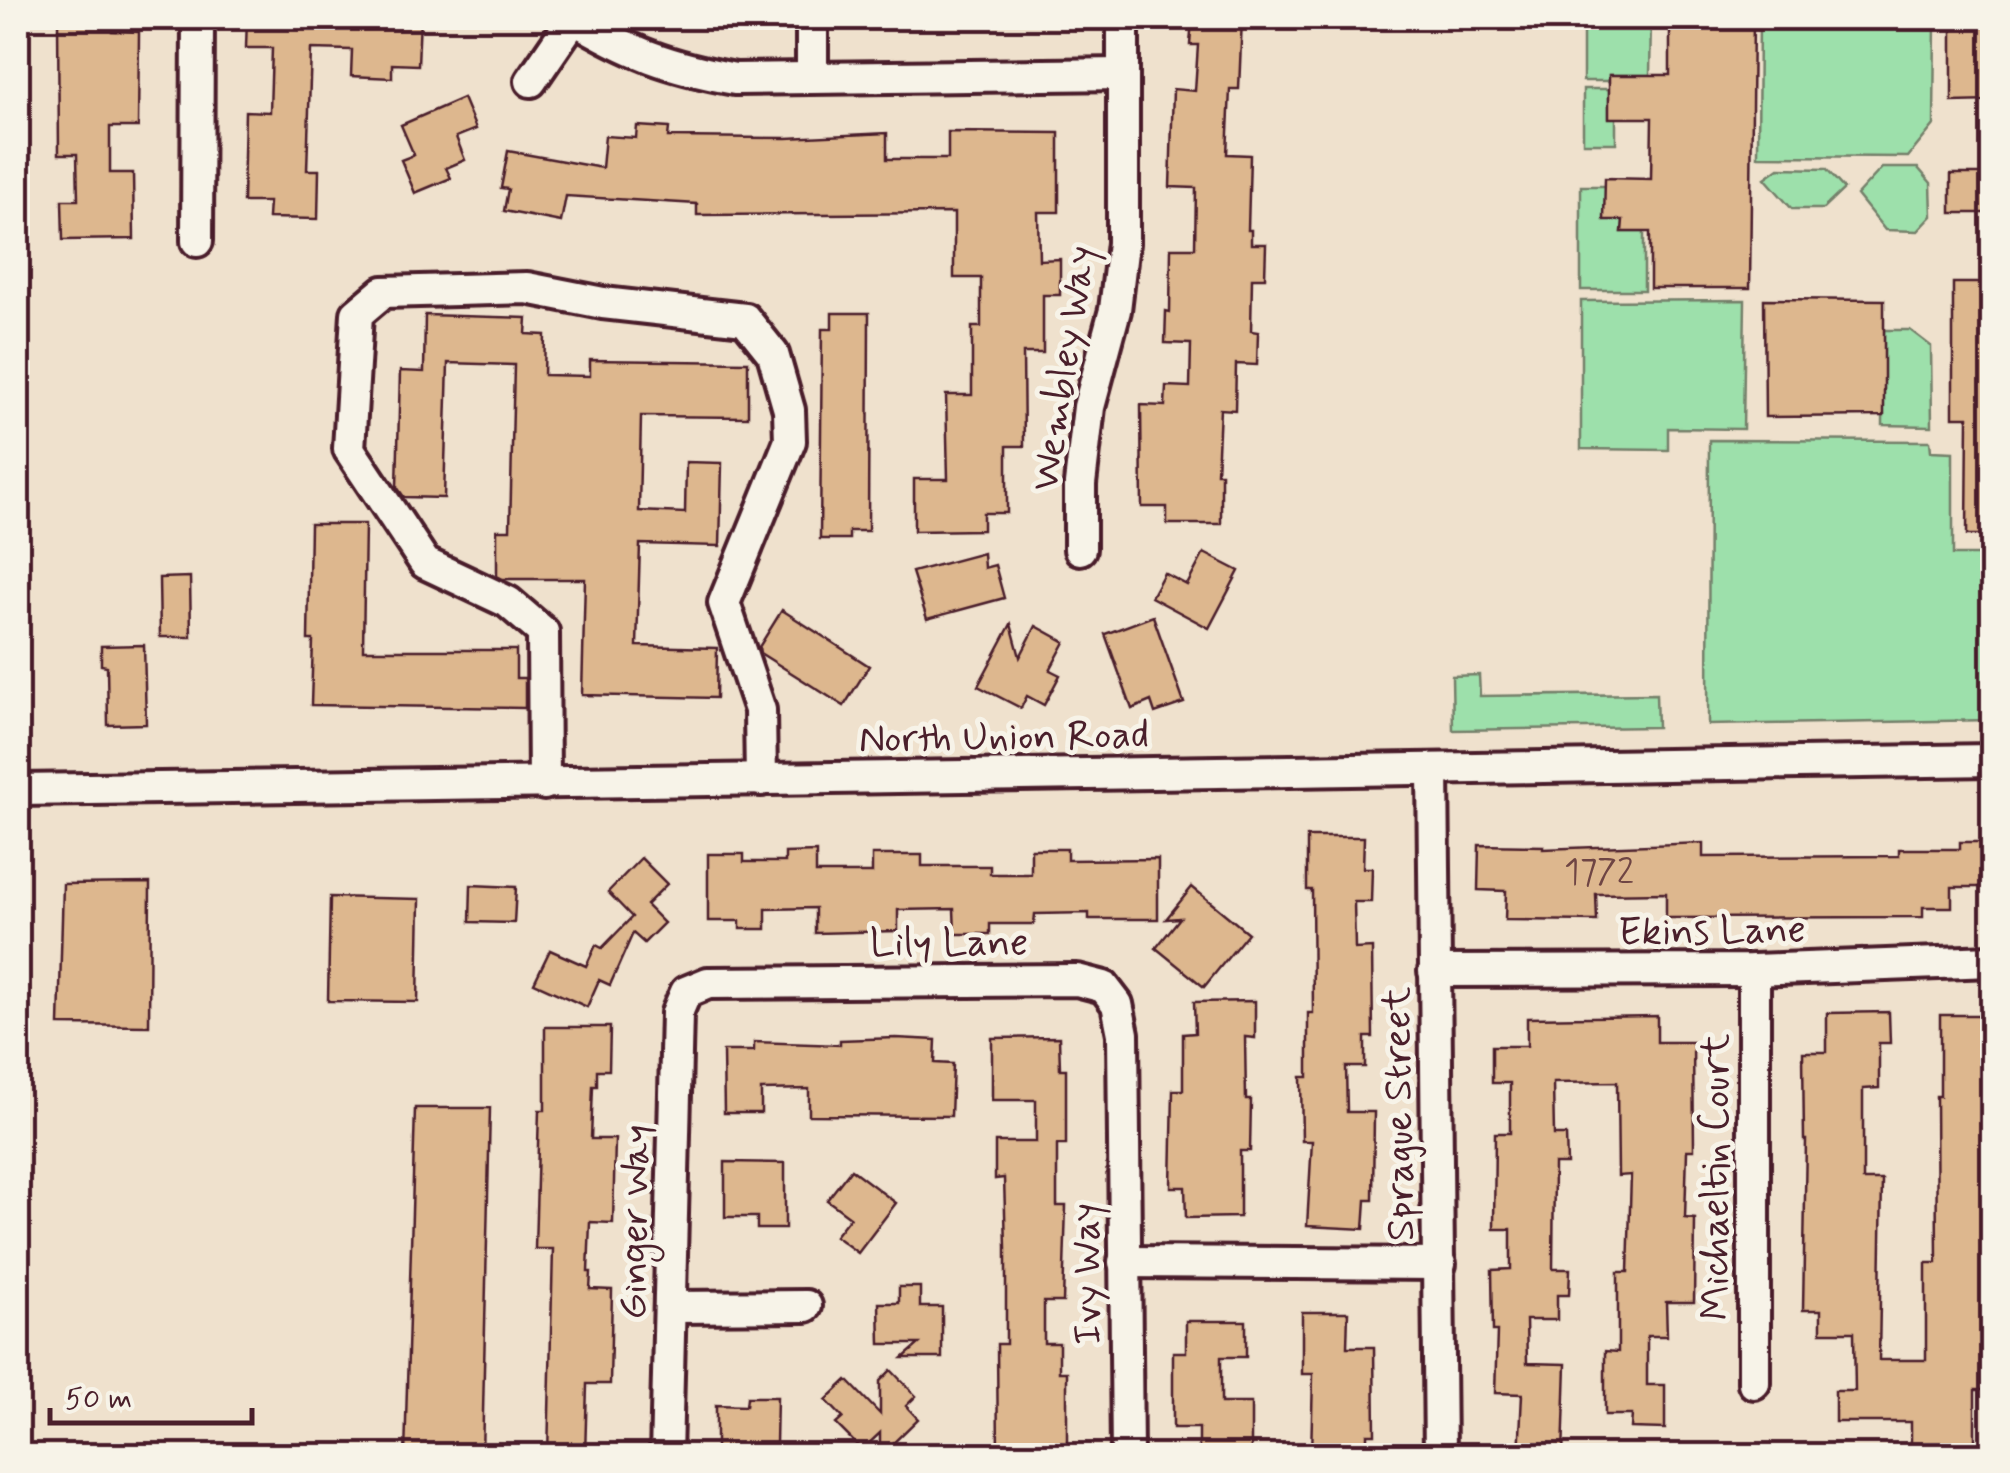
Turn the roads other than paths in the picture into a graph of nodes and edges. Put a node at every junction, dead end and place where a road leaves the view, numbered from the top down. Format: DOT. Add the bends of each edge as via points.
graph roads {
  1 [pos="198,18"];
  2 [pos="574,18"];
  3 [pos="812,18"];
  4 [pos="1123,18"];
  5 [pos="1122,74"];
  6 [pos="812,77"];
  7 [pos="531,82"];
  8 [pos="197,240"];
  9 [pos="1080,550"];
  10 [pos="1992,760"];
  11 [pos="1433,770"];
  12 [pos="762,780"];
  13 [pos="544,784"];
  14 [pos="18,790"];
  15 [pos="1992,960"];
  16 [pos="1754,970"];
  17 [pos="1434,971"];
  18 [pos="686,992"];
  19 [pos="1123,1092"];
  20 [pos="1124,1262"];
  21 [pos="1440,1264"];
  22 [pos="671,1306"];
  23 [pos="806,1306"];
  24 [pos="1754,1383"];
  25 [pos="666,1456"];
  26 [pos="1127,1456"];
  27 [pos="1440,1456"];
  1 -- 8 [label="street"];
  2 -- 6 [label="street" via="678,68 736,79"];
  2 -- 7 [label="street"];
  3 -- 6 [label="street"];
  4 -- 5 [label="street, Wembley Way"];
  5 -- 6 [label="street"];
  5 -- 9 [label="street, Wembley Way" via="1123,243 1115,310 1089,407"];
  10 -- 11 [label="street, North Union Road"];
  11 -- 12 [label="street, North Union Road"];
  11 -- 17 [label="street, Sprague Street"];
  12 -- 13 [label="street, North Union Road"];
  12 -- 13 [label="street" via="760,710 724,604 790,441 790,410 773,354 745,318 527,288 384,292 356,314 349,448 425,563 508,602 543,632"];
  13 -- 14 [label="street, North Union Road"];
  15 -- 16 [label="street, Ekins Lane"];
  16 -- 17 [label="street, Ekins Lane"];
  16 -- 24 [label="street, Michaeltin Court"];
  17 -- 21 [label="street, Sprague Street"];
  18 -- 19 [label="street, Lily Lane" via="708,983 1076,980 1104,986 1123,1034"];
  18 -- 22 [label="street, Ginger Way" via="677,1013"];
  19 -- 20 [label="street, Ivy Way"];
  20 -- 21 [label="street"];
  20 -- 26 [label="street, Ivy Way"];
  21 -- 27 [label="street, Sprague Street"];
  22 -- 23 [label="street"];
  22 -- 25 [label="street, Ginger Way"];
}
